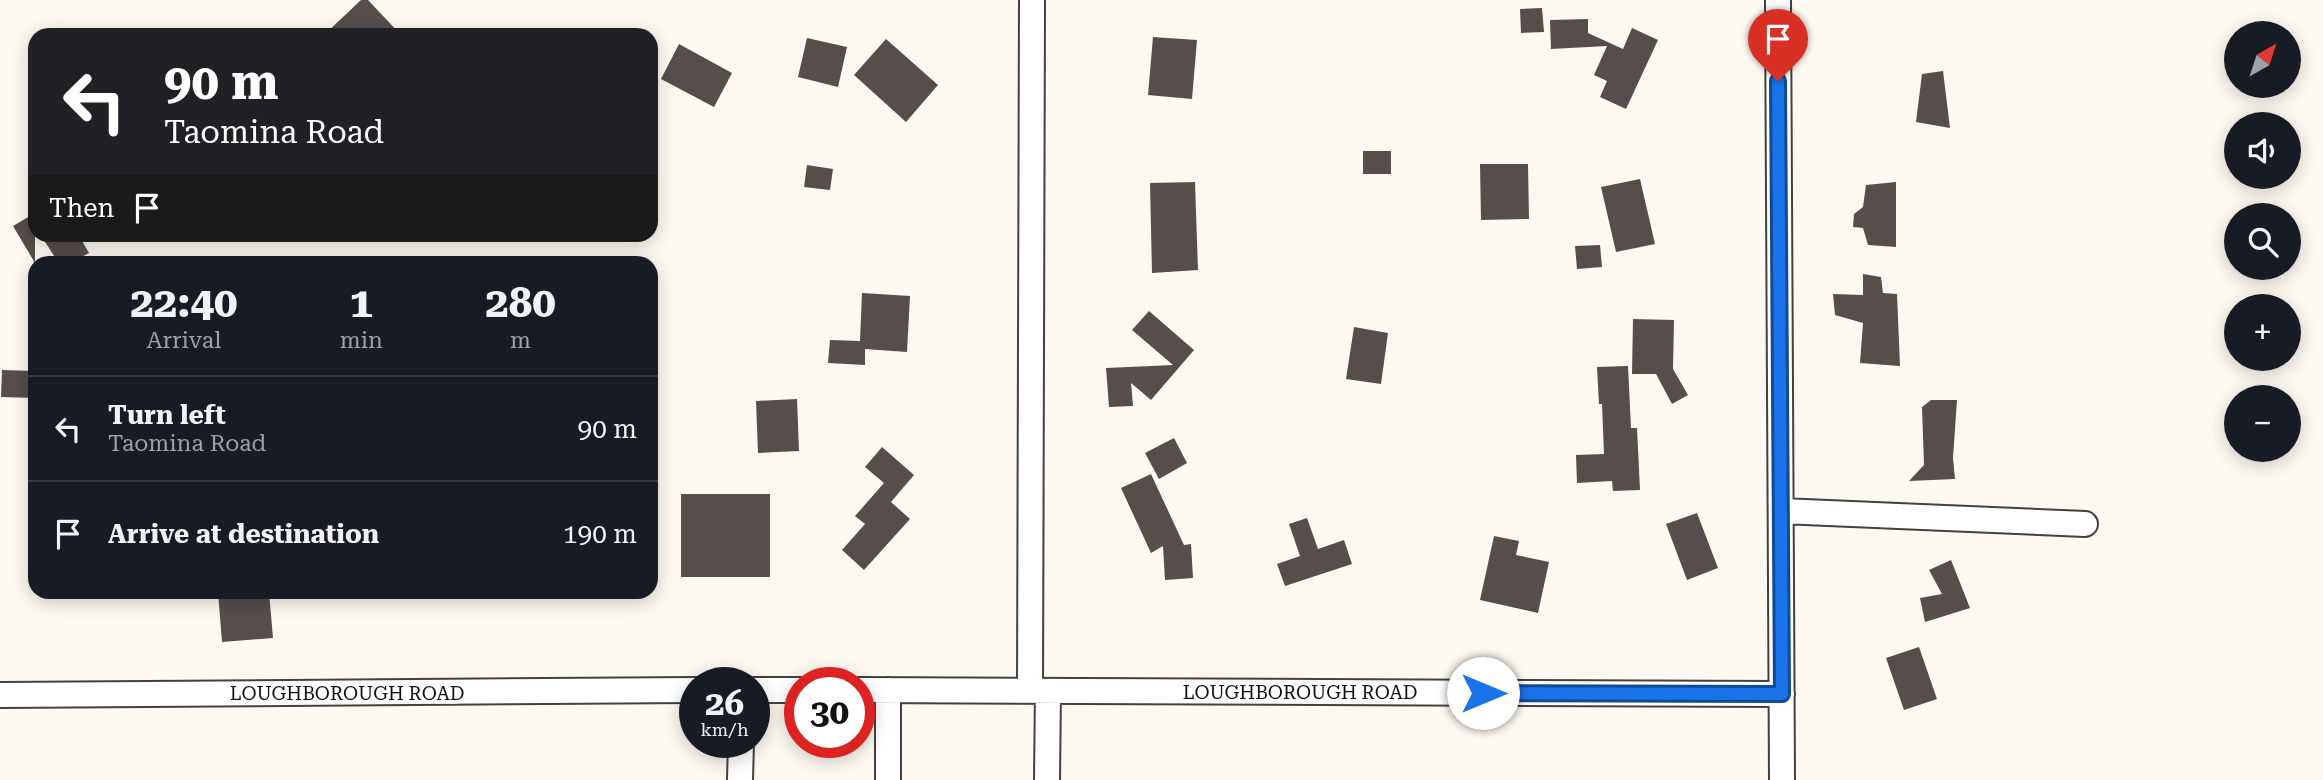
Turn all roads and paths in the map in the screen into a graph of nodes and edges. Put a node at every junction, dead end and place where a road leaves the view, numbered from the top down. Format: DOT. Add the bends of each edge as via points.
graph roads {
  1 [pos="1032,0"];
  2 [pos="1778,0"];
  3 [pos="1781,511"];
  4 [pos="2085,524"];
  5 [pos="679,690"];
  6 [pos="875,690"];
  7 [pos="888,690"];
  8 [pos="1039,691"];
  9 [pos="1782,694"];
  10 [pos="0,695"];
  11 [pos="741,758"];
  12 [pos="740,780"];
  13 [pos="888,780"];
  14 [pos="1046,780"];
  15 [pos="1782,780"];
  1 -- 8 [label="street"];
  2 -- 3 [label="street"];
  3 -- 4 [label="street"];
  3 -- 9 [label="street"];
  5 -- 10 [label="street, LOUGHBOROUGH ROAD"];
  6 -- 7 [label="street, LOUGHBOROUGH ROAD"];
  7 -- 8 [label="street, LOUGHBOROUGH ROAD"];
  7 -- 13 [label="street"];
  8 -- 9 [label="street, LOUGHBOROUGH ROAD"];
  8 -- 14 [label="street"];
  9 -- 15 [label="street"];
  11 -- 12 [label="street"];
}
